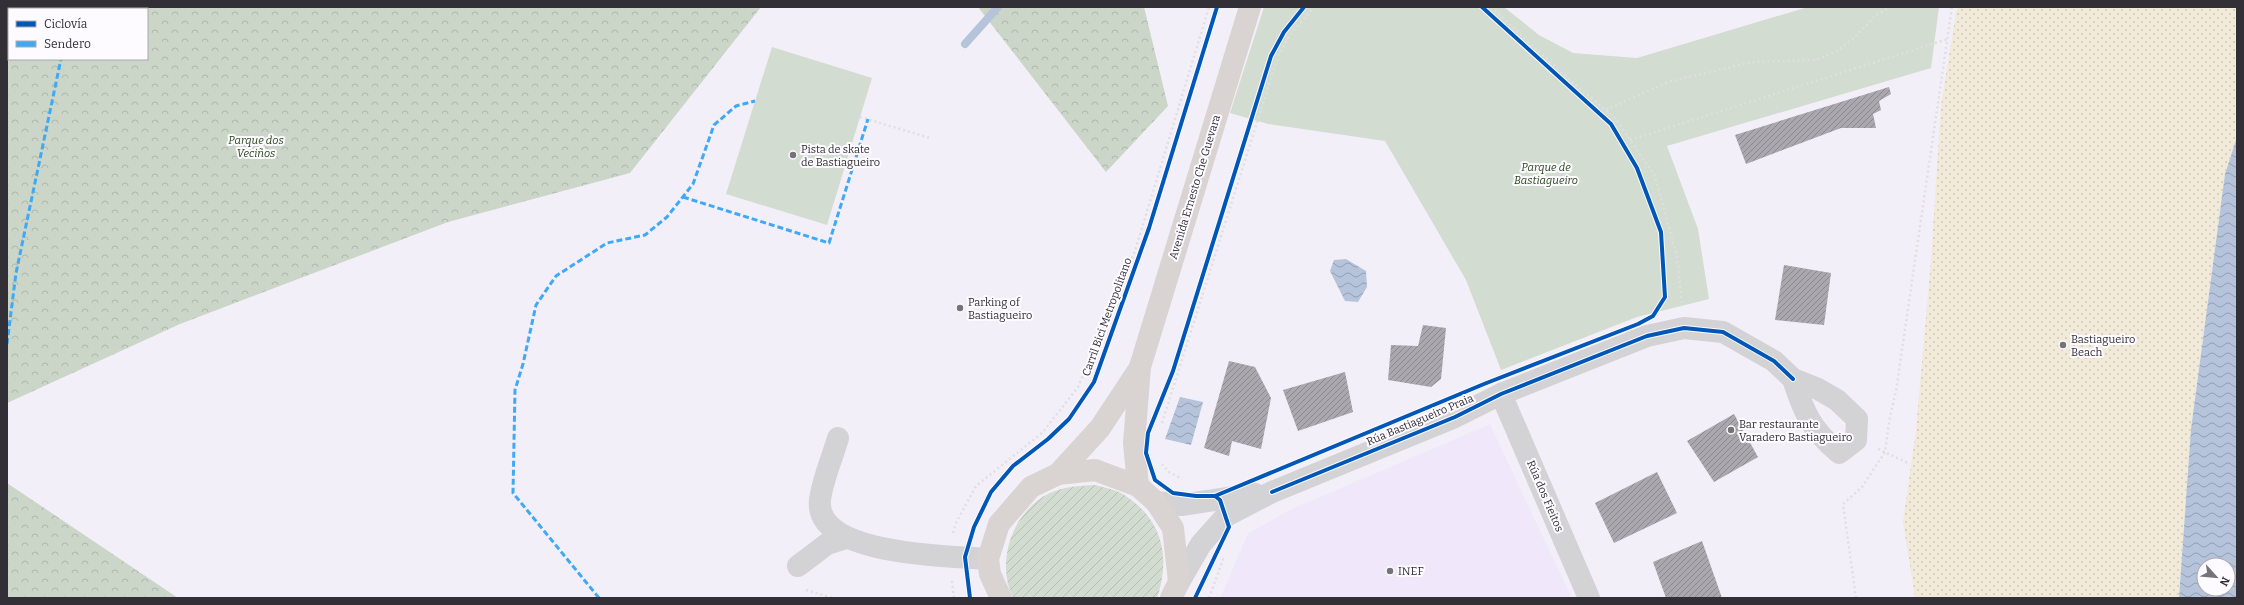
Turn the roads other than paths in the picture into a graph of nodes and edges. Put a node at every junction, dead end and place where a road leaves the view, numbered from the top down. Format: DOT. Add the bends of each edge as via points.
graph roads {
  1 [pos="1250,7"];
  2 [pos="1140,367"];
  3 [pos="1793,379"];
  4 [pos="1501,394"];
  5 [pos="838,438"];
  6 [pos="1058,474"];
  7 [pos="1138,486"];
  8 [pos="1272,492"];
  9 [pos="1156,502"];
  10 [pos="856,542"];
  11 [pos="988,559"];
  12 [pos="798,566"];
  13 [pos="1175,590"];
  14 [pos="1001,598"];
  15 [pos="1589,598"];
  1 -- 2 [label="main road, Avenida Ernesto Che Guevara"];
  2 -- 6 [label="main road, Avenida Ernesto Che Guevara" via="1100,428"];
  2 -- 7 [label="main road, Avenida Ernesto Che Guevara" via="1134,443"];
  3 -- 3 [label="street, Rúa Bastiagueiro Praia" via="1804,412 1823,439 1839,453 1856,440 1857,419 1837,400"];
  3 -- 4 [label="street, Rúa Bastiagueiro Praia" via="1774,361 1723,332 1684,328 1647,336"];
  4 -- 8 [label="street, Rúa Bastiagueiro Praia" via="1455,417"];
  4 -- 15 [label="street, Rúa dos Fieitos"];
  5 -- 10 [label="street" via="819,500 825,520 836,533"];
  6 -- 7 [label="main road" via="1095,470"];
  6 -- 11 [label="main road" via="1031,487 999,524"];
  7 -- 9 [label="main road"];
  8 -- 9 [label="street" via="1181,505"];
  8 -- 13 [label="street" via="1224,517 1201,544"];
  9 -- 13 [label="main road" via="1173,528"];
  10 -- 11 [label="street" via="948,556"];
  10 -- 12 [label="street" via="827,544"];
  11 -- 14 [label="main road" via="990,574"];
}
